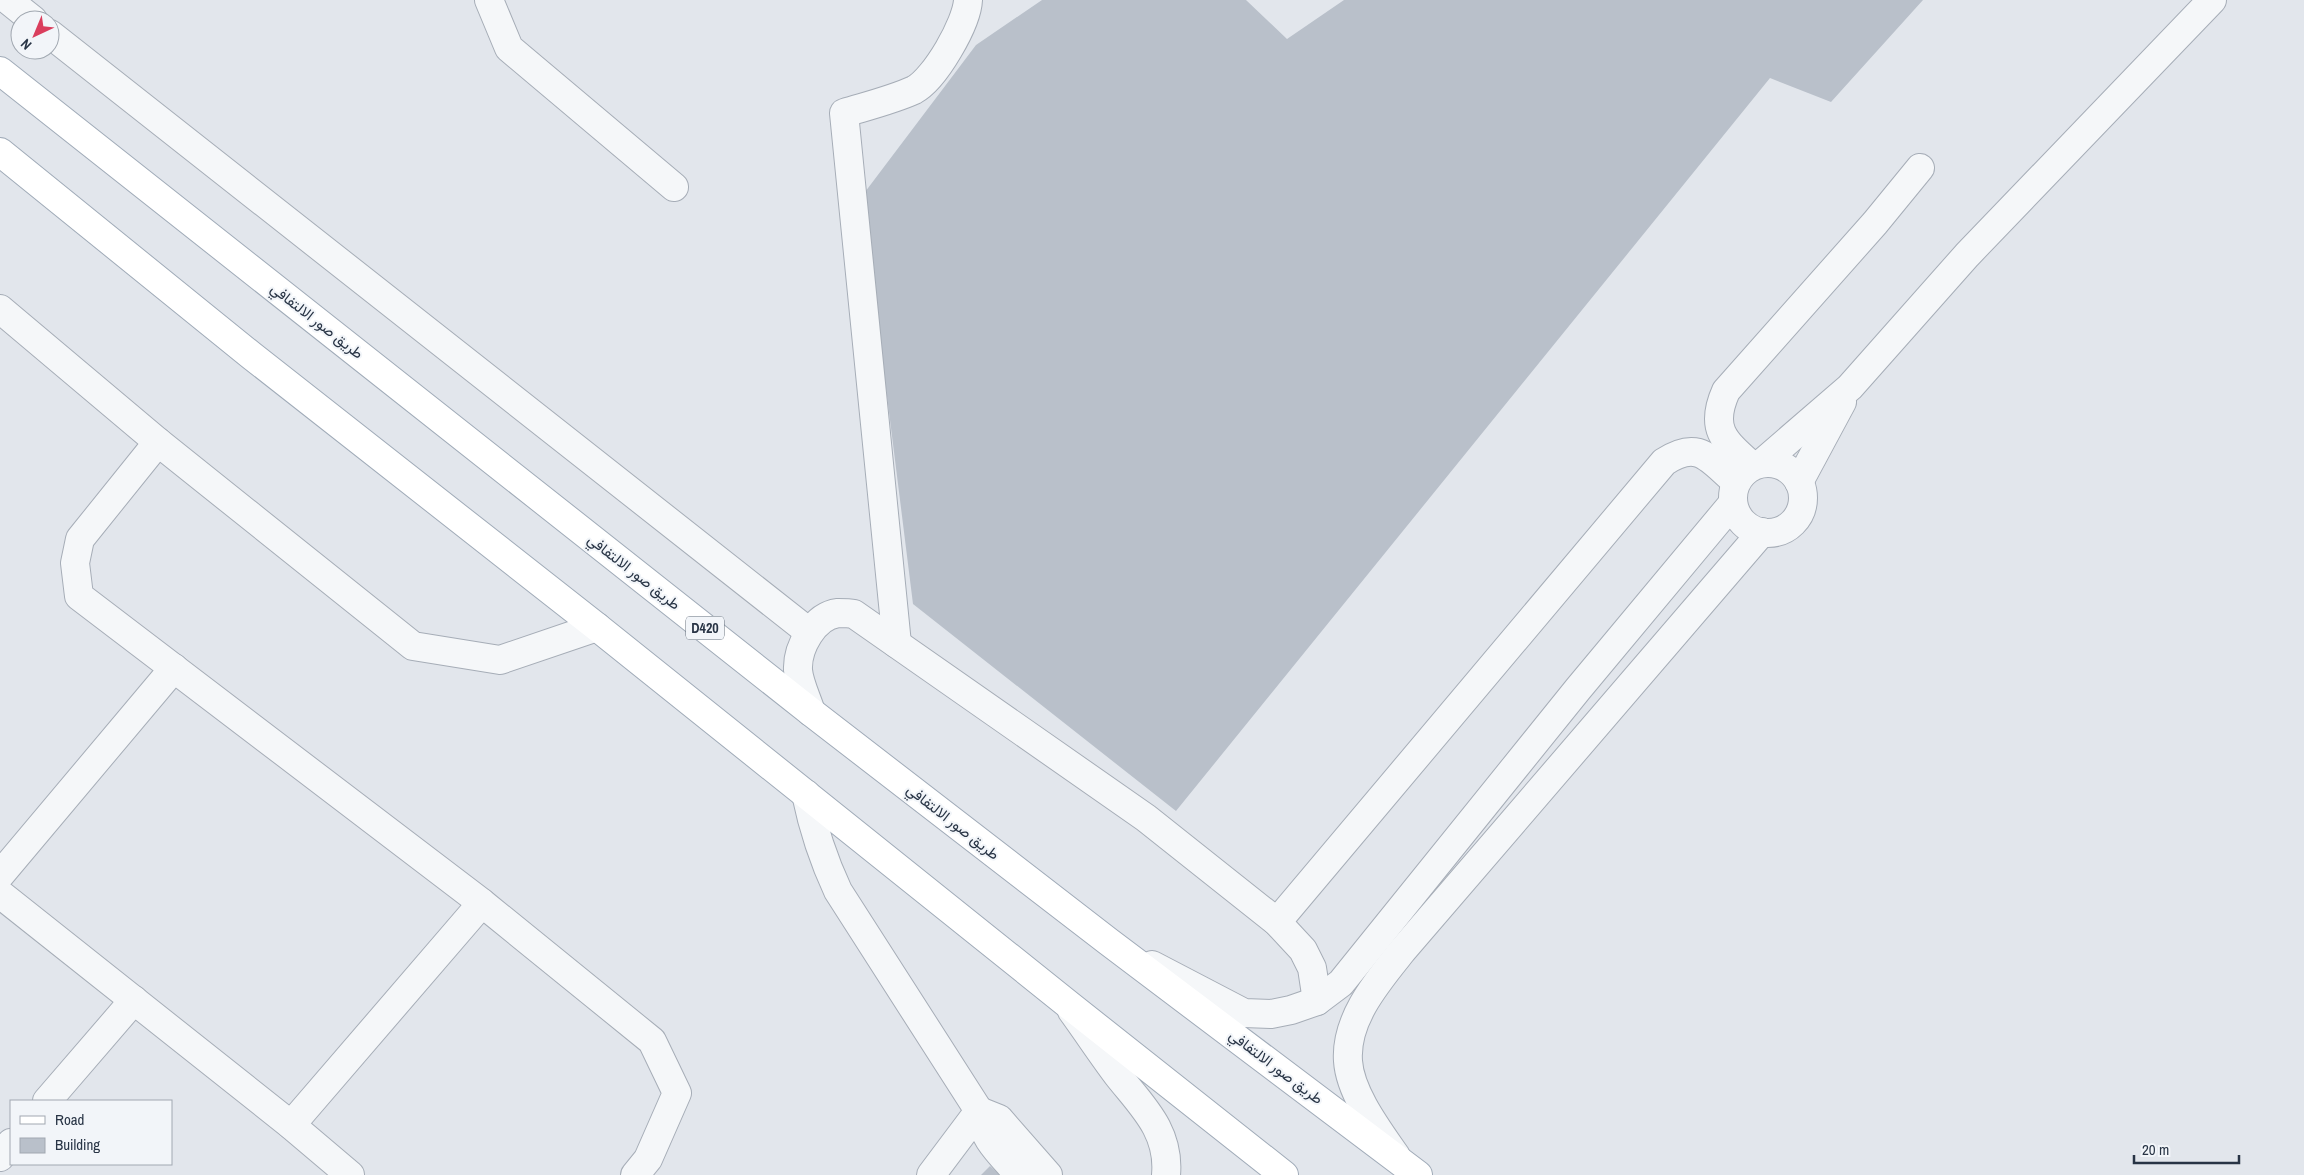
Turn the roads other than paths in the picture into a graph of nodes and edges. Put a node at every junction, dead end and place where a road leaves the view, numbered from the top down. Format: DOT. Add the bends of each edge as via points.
graph roads {
  1 [pos="8,0"];
  2 [pos="489,0"];
  3 [pos="968,0"];
  4 [pos="2212,0"];
  5 [pos="20,10"];
  6 [pos="60,42"];
  7 [pos="0,71"];
  8 [pos="0,152"];
  9 [pos="1920,168"];
  10 [pos="674,187"];
  11 [pos="0,309"];
  12 [pos="1850,387"];
  13 [pos="158,442"];
  14 [pos="1746,478"];
  15 [pos="1799,482"];
  16 [pos="1762,532"];
  17 [pos="597,627"];
  18 [pos="809,632"];
  19 [pos="897,644"];
  20 [pos="174,668"];
  21 [pos="811,712"];
  22 [pos="806,794"];
  23 [pos="0,874"];
  24 [pos="0,894"];
  25 [pos="482,903"];
  26 [pos="1277,922"];
  27 [pos="1108,942"];
  28 [pos="134,1000"];
  29 [pos="1317,1001"];
  30 [pos="1069,1006"];
  31 [pos="48,1100"];
  32 [pos="979,1111"];
  33 [pos="291,1125"];
  34 [pos="10,1145"];
  35 [pos="0,1157"];
  36 [pos="1408,1167"];
  37 [pos="942,1171"];
  38 [pos="350,1175"];
  39 [pos="636,1175"];
  40 [pos="1020,1175"];
  41 [pos="1048,1175"];
  42 [pos="1166,1175"];
  43 [pos="1284,1175"];
  1 -- 5 [label="street"];
  2 -- 10 [label="street" via="509,48"];
  3 -- 19 [label="street" via="967,12 944,58 916,89 844,113"];
  4 -- 12 [label="street" via="1967,255"];
  6 -- 18 [label="street"];
  7 -- 21 [label="main road, طريق صور الالتفافي / D420"];
  8 -- 17 [label="main road" via="252,356"];
  9 -- 14 [label="street" via="1726,391 1717,416"];
  11 -- 13 [label="street"];
  12 -- 14 [label="street"];
  12 -- 15 [label="street"];
  13 -- 17 [label="street" via="412,646 500,660"];
  13 -- 20 [label="street" via="80,539 75,562 79,596"];
  14 -- 15 [label="street" via="1773,463 1784,467"];
  14 -- 16 [label="street" via="1736,513 1742,522"];
  14 -- 26 [label="street" via="1694,451 1683,451 1664,462"];
  14 -- 29 [label="street" via="1341,983"];
  15 -- 16 [label="street" via="1802,504 1792,523 1773,532"];
  16 -- 36 [label="street" via="1372,990 1349,1043 1348,1062 1370,1118"];
  17 -- 22 [label="main road"];
  18 -- 19 [label="street" via="836,613 854,614"];
  18 -- 21 [label="street" via="800,654 798,671"];
  19 -- 26 [label="street" via="1146,818"];
  20 -- 23 [label="street"];
  20 -- 25 [label="street"];
  21 -- 27 [label="main road, طريق صور الالتفافي / D420"];
  22 -- 30 [label="main road"];
  22 -- 32 [label="street" via="812,827 838,891"];
  24 -- 28 [label="street"];
  25 -- 33 [label="street"];
  25 -- 39 [label="street" via="652,1041 677,1093 648,1160"];
  26 -- 29 [label="street" via="1302,950 1312,968"];
  27 -- 29 [label="street" via="1244,1014 1272,1014"];
  27 -- 36 [label="main road, طريق صور الالتفافي / D420"];
  28 -- 31 [label="street"];
  28 -- 33 [label="street"];
  30 -- 42 [label="street" via="1120,1078 1149,1112 1165,1149"];
  30 -- 43 [label="main road"];
  32 -- 37 [label="street"];
  32 -- 40 [label="street" via="988,1139"];
  32 -- 41 [label="street" via="999,1119"];
  33 -- 38 [label="street"];
  34 -- 35 [label="street"];
}
